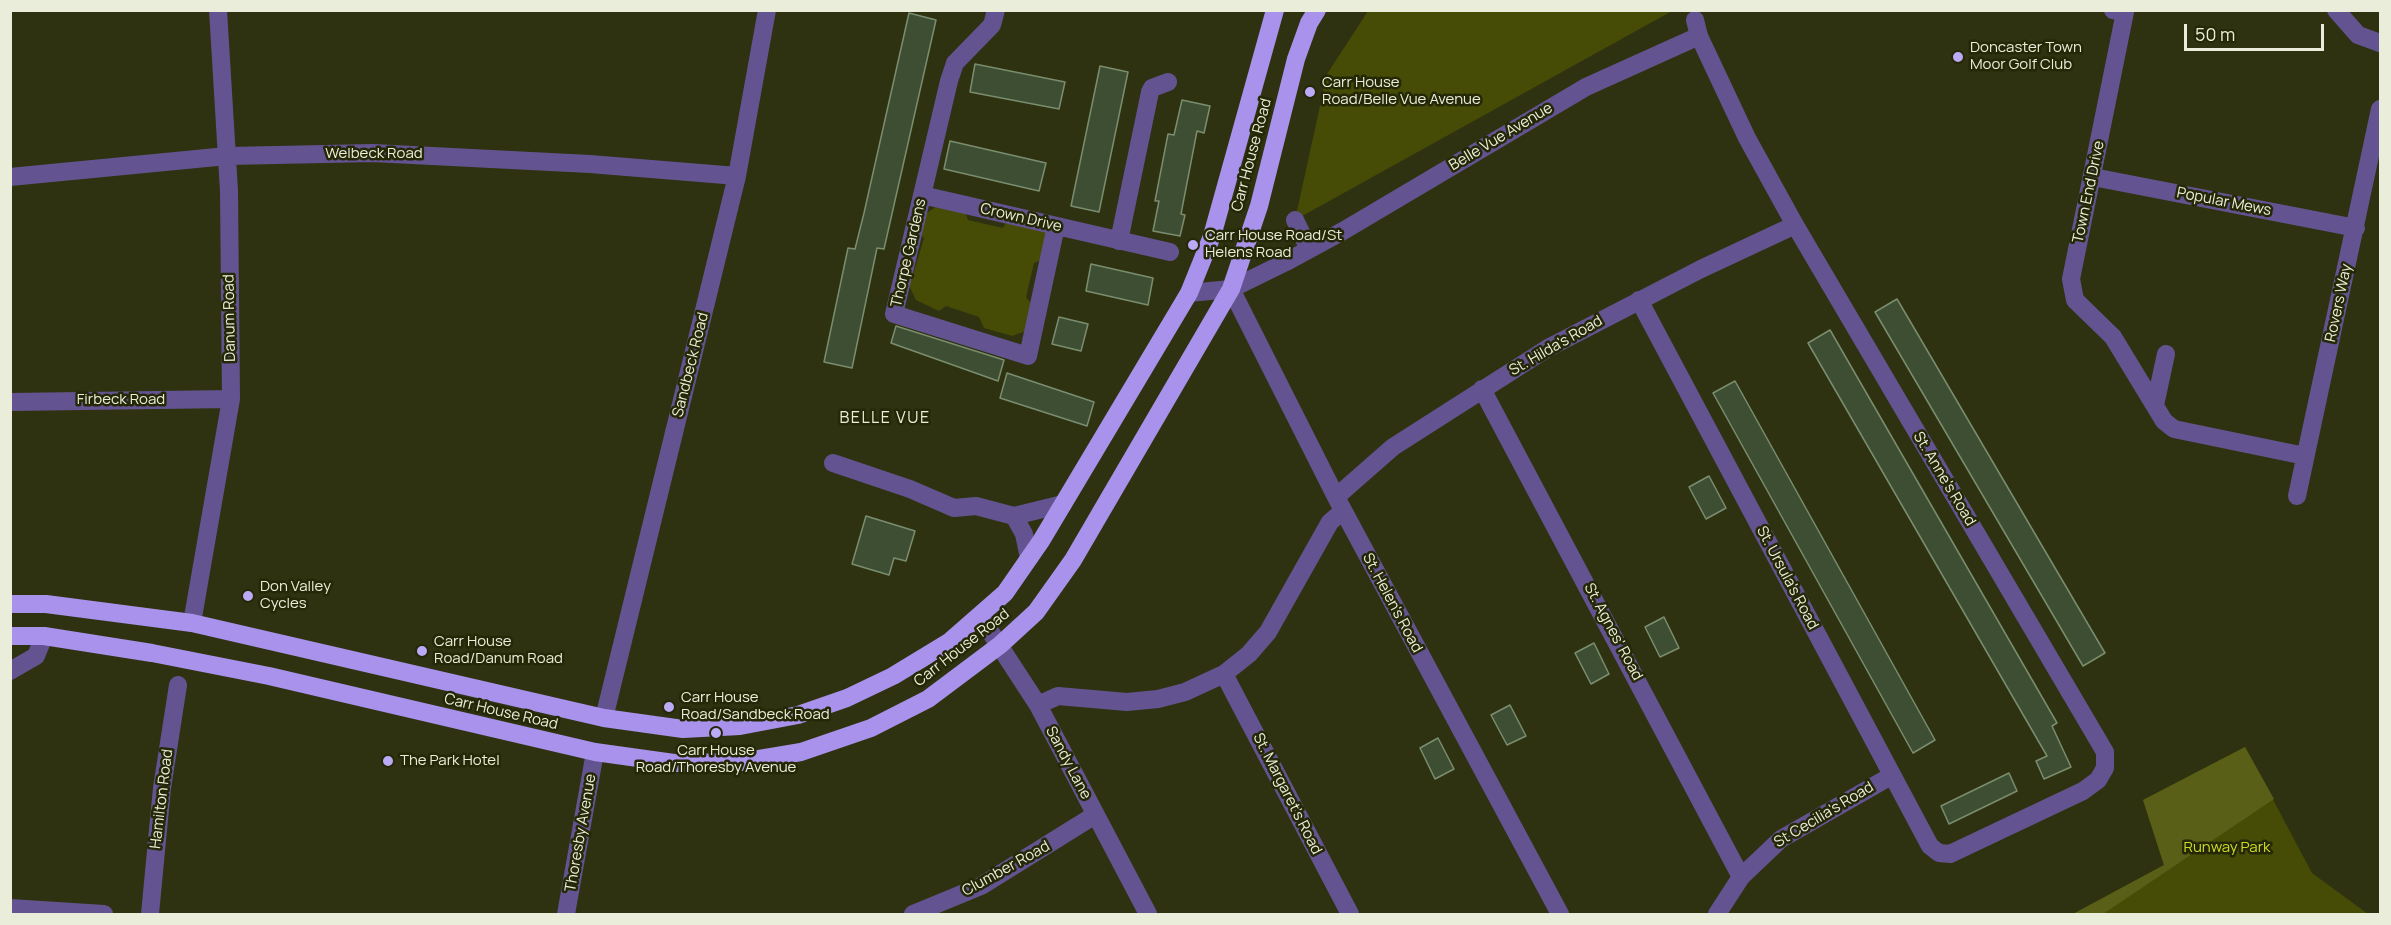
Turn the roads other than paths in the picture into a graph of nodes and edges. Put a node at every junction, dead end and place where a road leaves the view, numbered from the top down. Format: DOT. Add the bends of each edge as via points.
graph roads {
  1 [pos="218,10"];
  2 [pos="767,10"];
  3 [pos="996,10"];
  4 [pos="1275,10"];
  5 [pos="1317,10"];
  6 [pos="2113,10"];
  7 [pos="2336,10"];
  8 [pos="1697,28"];
  9 [pos="2380,43"];
  10 [pos="1168,82"];
  11 [pos="2380,110"];
  12 [pos="2376,154"];
  13 [pos="227,156"];
  14 [pos="10,177"];
  15 [pos="737,177"];
  16 [pos="2093,177"];
  17 [pos="922,195"];
  18 [pos="1295,220"];
  19 [pos="1795,225"];
  20 [pos="1056,226"];
  21 [pos="2356,228"];
  22 [pos="1119,241"];
  23 [pos="1309,249"];
  24 [pos="1170,252"];
  25 [pos="1231,289"];
  26 [pos="1189,293"];
  27 [pos="1639,300"];
  28 [pos="2130,362"];
  29 [pos="1482,389"];
  30 [pos="231,399"];
  31 [pos="10,402"];
  32 [pos="2154,405"];
  33 [pos="2305,456"];
  34 [pos="833,463"];
  35 [pos="2297,496"];
  36 [pos="1064,504"];
  37 [pos="1340,504"];
  38 [pos="1014,516"];
  39 [pos="1029,558"];
  40 [pos="10,604"];
  41 [pos="980,616"];
  42 [pos="192,623"];
  43 [pos="10,636"];
  44 [pos="44,636"];
  45 [pos="1000,645"];
  46 [pos="10,671"];
  47 [pos="1224,674"];
  48 [pos="178,685"];
  49 [pos="1038,705"];
  50 [pos="604,718"];
  51 [pos="595,752"];
  52 [pos="1891,776"];
  53 [pos="1095,815"];
  54 [pos="1939,853"];
  55 [pos="1741,877"];
  56 [pos="10,908"];
  57 [pos="104,915"];
  58 [pos="150,915"];
  59 [pos="567,915"];
  60 [pos="914,915"];
  61 [pos="1148,915"];
  62 [pos="1350,915"];
  63 [pos="1560,915"];
  64 [pos="1717,915"];
  1 -- 13 [label="street, Danum Road"];
  2 -- 15 [label="street, Sandbeck Road"];
  3 -- 17 [label="street, Thorpe Gardens" via="992,25 955,63"];
  4 -- 26 [label="highway, Carr House Road" via="1212,236"];
  5 -- 25 [label="highway, Carr House Road" via="1296,59 1259,206"];
  6 -- 16 [label="street, Town End Drive" via="2125,12"];
  7 -- 9 [label="street" via="2358,35"];
  8 -- 19 [label="street, St. Anne's Road" via="1747,138"];
  8 -- 23 [label="street, Belle Vue Avenue" via="1586,87"];
  10 -- 22 [label="street" via="1150,92"];
  11 -- 12 [label="street, Rovers Way"];
  12 -- 21 [label="street, Rovers Way"];
  13 -- 14 [label="street, Welbeck Road"];
  13 -- 15 [label="street, Welbeck Road" via="373,153 491,157"];
  13 -- 30 [label="street, Danum Road"];
  15 -- 50 [label="street, Sandbeck Road"];
  16 -- 21 [label="street, Popular Mews"];
  16 -- 28 [label="street, Town End Drive" via="2071,291"];
  17 -- 20 [label="street, Crown Drive"];
  17 -- 20 [label="street, Thorpe Gardens" via="894,314 1028,356"];
  18 -- 23 [label="street"];
  19 -- 27 [label="street, St. Hilda's Road"];
  19 -- 54 [label="street, St. Anne's Road" via="2105,752 2105,768 2098,780 2083,791 1950,854"];
  20 -- 22 [label="street, Crown Drive"];
  21 -- 33 [label="street, Rovers Way"];
  22 -- 24 [label="street, Crown Drive"];
  23 -- 25 [label="street, Belle Vue Avenue"];
  25 -- 26 [label="street"];
  25 -- 37 [label="street, St. Helen's Road"];
  25 -- 45 [label="highway, Carr House Road" via="1073,560 1036,612"];
  26 -- 36 [label="highway, Carr House Road"];
  27 -- 29 [label="street, St. Hilda's Road" via="1548,348"];
  27 -- 52 [label="street, St. Ursula's Road"];
  28 -- 32 [label="street, Town End Drive"];
  28 -- 32 [label="street" via="2164,362"];
  29 -- 37 [label="street, St. Hilda's Road" via="1393,447"];
  29 -- 55 [label="street, St. Agnes' Road"];
  30 -- 31 [label="street, Firbeck Road"];
  30 -- 42 [label="street, Danum Road"];
  32 -- 33 [label="street, Town End Drive" via="2174,429"];
  33 -- 35 [label="street, Rovers Way"];
  34 -- 38 [label="street" via="954,508 976,506"];
  36 -- 38 [label="street"];
  36 -- 39 [label="highway, Carr House Road"];
  37 -- 47 [label="street, St. Hilda's Road" via="1268,632"];
  37 -- 63 [label="street, St. Helen's Road"];
  38 -- 39 [label="street" via="1024,534"];
  39 -- 41 [label="highway, Carr House Road" via="1005,593"];
  40 -- 42 [label="highway, Carr House Road" via="46,604"];
  41 -- 45 [label="street, Sandy Lane"];
  41 -- 50 [label="highway, Carr House Road" via="949,642 893,676 798,715 740,726 683,729"];
  42 -- 50 [label="highway, Carr House Road"];
  43 -- 44 [label="highway, Carr House Road"];
  44 -- 46 [label="street" via="36,656"];
  44 -- 51 [label="highway, Carr House Road" via="269,676"];
  45 -- 49 [label="street, Sandy Lane"];
  45 -- 51 [label="highway, Carr House Road" via="927,699 871,728 801,752 741,762 674,763"];
  47 -- 49 [label="street, St. Hilda's Road" via="1185,692 1158,699 1127,702 1058,696"];
  47 -- 62 [label="street, St. Margaret's Road"];
  48 -- 58 [label="street, Hamilton Road" via="162,788"];
  49 -- 53 [label="street, Sandy Lane"];
  51 -- 59 [label="street, Thoresby Avenue"];
  52 -- 54 [label="street, St. Ursula's Road" via="1929,846"];
  52 -- 55 [label="street, St Cecilia's Road" via="1781,839"];
  53 -- 60 [label="street, Clumber Road" via="981,886"];
  53 -- 61 [label="street, Sandy Lane"];
  55 -- 64 [label="street, St Cecilia's Road"];
  56 -- 57 [label="street"];
}
